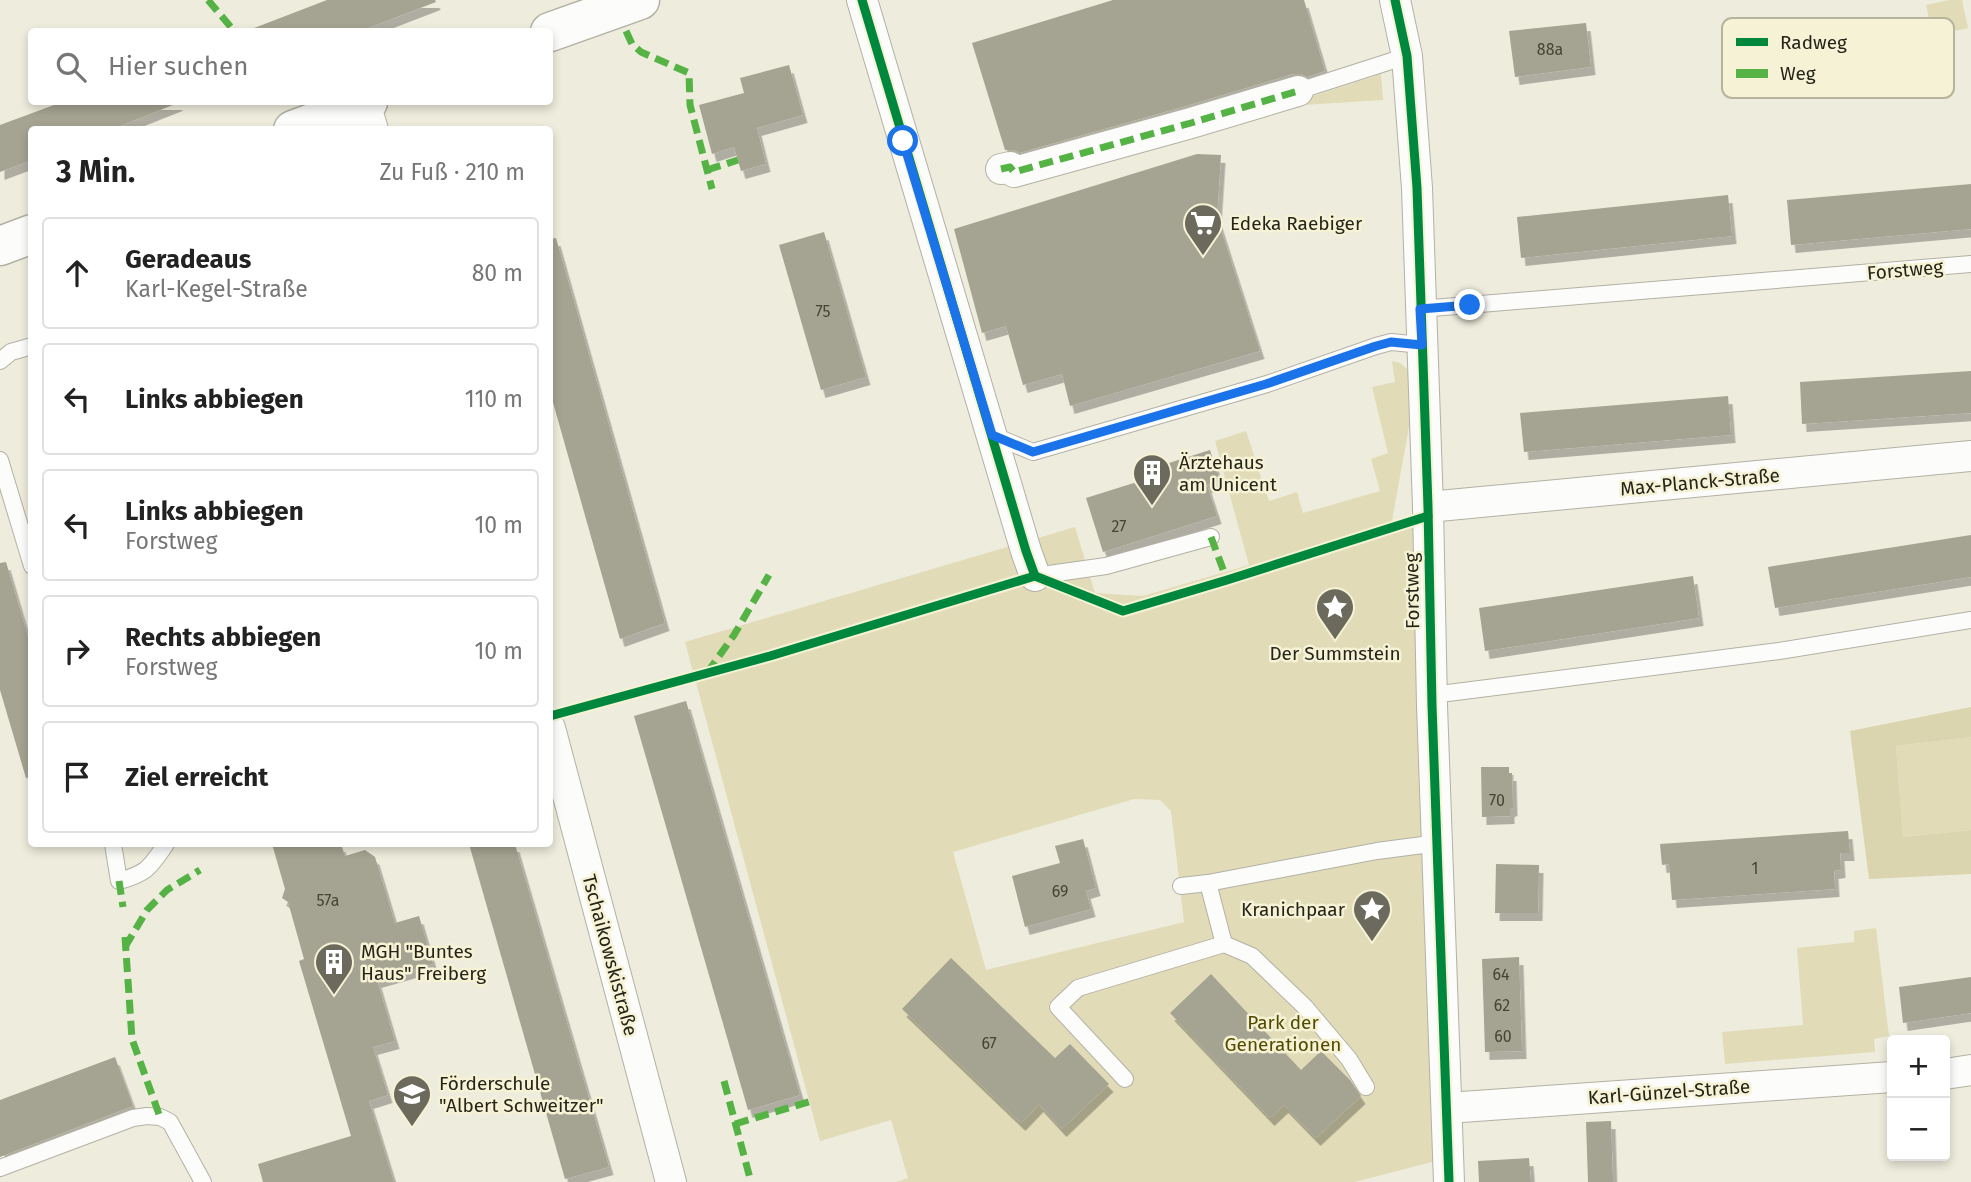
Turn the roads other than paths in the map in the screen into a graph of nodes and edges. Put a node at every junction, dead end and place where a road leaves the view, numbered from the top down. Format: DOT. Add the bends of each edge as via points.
graph roads {
  1 [pos="640,0"];
  2 [pos="862,0"];
  3 [pos="1395,0"];
  4 [pos="553,31"];
  5 [pos="1407,57"];
  6 [pos="1298,91"];
  7 [pos="368,111"];
  8 [pos="309,126"];
  9 [pos="1001,169"];
  10 [pos="28,236"];
  11 [pos="0,246"];
  12 [pos="1971,264"];
  13 [pos="1420,309"];
  14 [pos="1422,345"];
  15 [pos="28,347"];
  16 [pos="0,361"];
  17 [pos="992,435"];
  18 [pos="1971,456"];
  19 [pos="0,460"];
  20 [pos="1428,507"];
  21 [pos="1211,537"];
  22 [pos="28,553"];
  23 [pos="1035,576"];
  24 [pos="1971,620"];
  25 [pos="1432,695"];
  26 [pos="553,739"];
  27 [pos="1438,843"];
  28 [pos="113,847"];
  29 [pos="164,847"];
  30 [pos="1208,883"];
  31 [pos="1181,886"];
  32 [pos="1224,944"];
  33 [pos="1971,1070"];
  34 [pos="1950,1073"];
  35 [pos="1887,1077"];
  36 [pos="1125,1079"];
  37 [pos="1366,1087"];
  38 [pos="1447,1108"];
  39 [pos="0,1168"];
  40 [pos="203,1182"];
  41 [pos="671,1182"];
  42 [pos="1449,1182"];
  1 -- 4 [label="street"];
  2 -- 17 [label="street"];
  3 -- 5 [label="street, Forstweg"];
  5 -- 6 [label="lane"];
  5 -- 13 [label="street, Forstweg"];
  6 -- 9 [label="street" via="1014,172 1010,167"];
  7 -- 8 [label="street"];
  10 -- 11 [label="street"];
  12 -- 13 [label="lane, Forstweg"];
  13 -- 14 [label="street, Forstweg"];
  14 -- 17 [label="lane" via="1391,342 1376,346 1266,384 1033,452"];
  14 -- 20 [label="street, Forstweg"];
  15 -- 16 [label="lane"];
  17 -- 23 [label="street"];
  18 -- 20 [label="street, Max-Planck-Straße"];
  19 -- 22 [label="lane"];
  20 -- 25 [label="street, Forstweg"];
  21 -- 23 [label="lane" via="1106,566"];
  24 -- 25 [label="lane" via="1779,651"];
  25 -- 27 [label="street, Forstweg"];
  26 -- 41 [label="street, Tschaikowskistraße"];
  27 -- 30 [label="lane"];
  27 -- 38 [label="street, Forstweg"];
  28 -- 29 [label="lane" via="119,881 141,875"];
  30 -- 31 [label="lane"];
  30 -- 32 [label="lane"];
  32 -- 36 [label="lane" via="1078,988 1058,1007"];
  32 -- 37 [label="lane" via="1252,956 1305,1007"];
  33 -- 34 [label="street"];
  35 -- 38 [label="street, Karl-Günzel-Straße"];
  38 -- 42 [label="street, Forstweg"];
  39 -- 40 [label="lane" via="147,1116 170,1122"];
}
